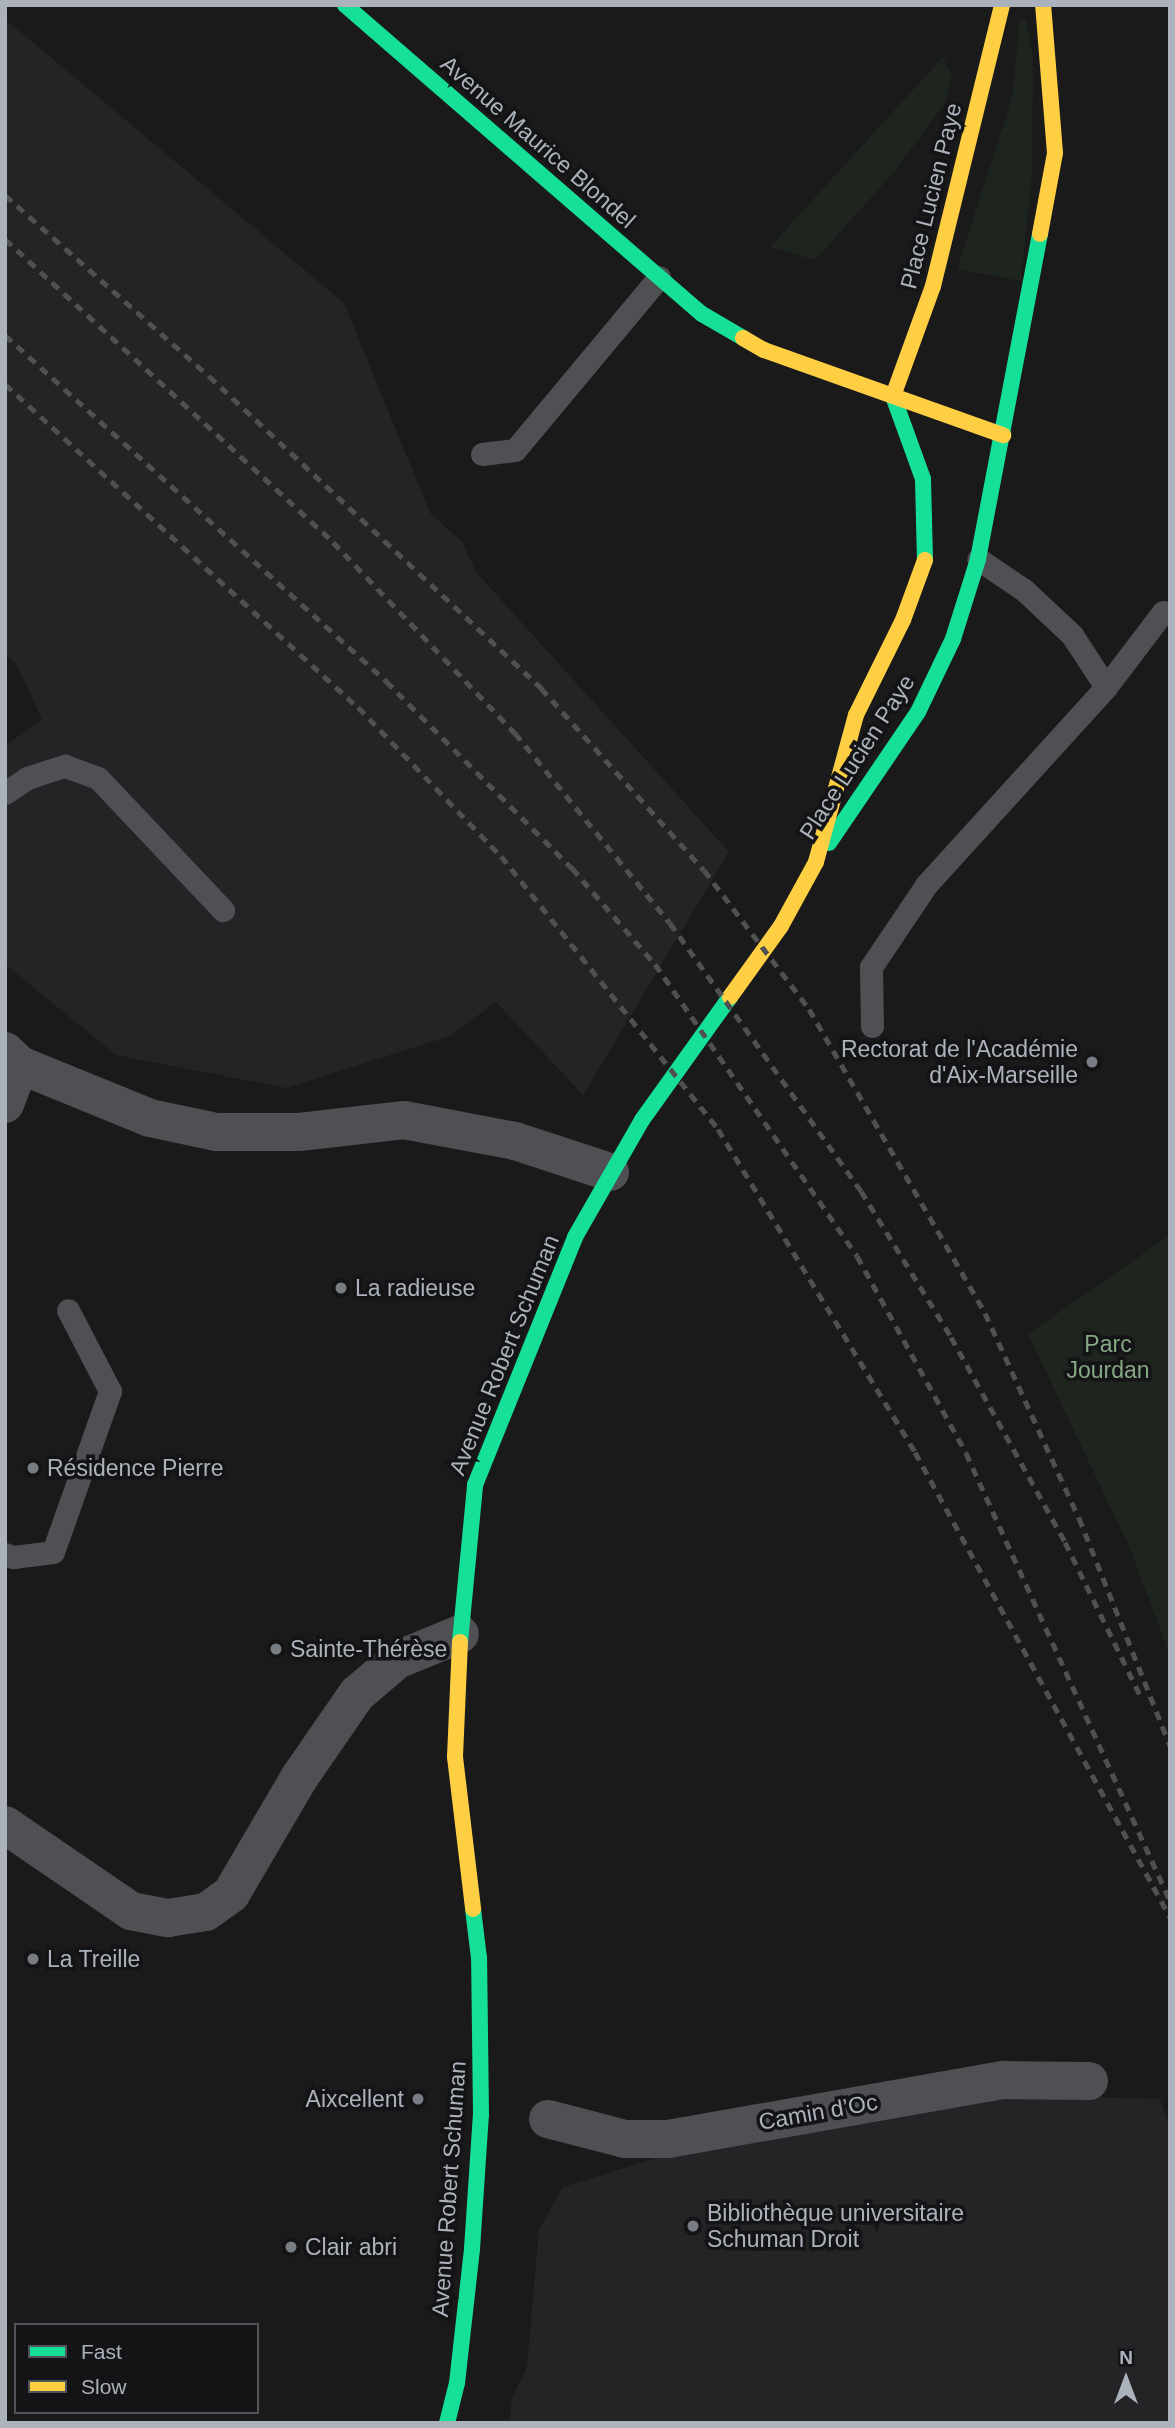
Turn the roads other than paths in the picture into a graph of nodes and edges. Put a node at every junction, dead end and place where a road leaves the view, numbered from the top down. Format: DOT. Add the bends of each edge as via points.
graph roads {
  1 [pos="345,5"];
  2 [pos="1002,5"];
  3 [pos="1043,5"];
  4 [pos="659,277"];
  5 [pos="893,396"];
  6 [pos="1003,435"];
  7 [pos="482,454"];
  8 [pos="978,559"];
  9 [pos="1163,612"];
  10 [pos="1106,687"];
  11 [pos="5,793"];
  12 [pos="816,862"];
  13 [pos="223,910"];
  14 [pos="872,1026"];
  15 [pos="13,1058"];
  16 [pos="5,1104"];
  17 [pos="610,1172"];
  18 [pos="68,1310"];
  19 [pos="5,1554"];
  20 [pos="460,1634"];
  21 [pos="5,1825"];
  22 [pos="1090,2081"];
  23 [pos="548,2119"];
  24 [pos="447,2423"];
  1 -- 4 [label="street, Avenue Maurice Blondel"];
  2 -- 5 [label="street, Place Lucien Paye" via="933,286"];
  3 -- 6 [label="street, Place Lucien Paye" via="1055,153"];
  4 -- 5 [label="street, Avenue Maurice Blondel" via="702,314 764,350"];
  4 -- 7 [label="lane" via="515,450"];
  5 -- 6 [label="street"];
  5 -- 12 [label="street, Avenue Robert Schuman" via="923,479 925,560 903,620 856,715"];
  6 -- 8 [label="street, Place Lucien Paye"];
  8 -- 10 [label="lane" via="1024,590 1072,635"];
  8 -- 12 [label="street, Place Lucien Paye" via="953,639 918,712"];
  9 -- 10 [label="lane"];
  10 -- 14 [label="lane" via="926,885 870,967"];
  11 -- 13 [label="lane" via="27,778 65,766 97,778"];
  12 -- 17 [label="street, Avenue Robert Schuman" via="781,926"];
  15 -- 16 [label="street"];
  15 -- 17 [label="street" via="150,1118 216,1132 299,1132 404,1120 515,1141"];
  17 -- 20 [label="street, Avenue Robert Schuman" via="575,1237 475,1485"];
  18 -- 19 [label="lane" via="110,1391 53,1552"];
  20 -- 21 [label="street" via="397,1661 357,1694 299,1778 231,1894 206,1912 168,1918 131,1911"];
  20 -- 24 [label="street, Avenue Robert Schuman" via="455,1757 479,1958 481,2115 472,2249 457,2383"];
  22 -- 23 [label="street, Camin d’Oc" via="1004,2080 668,2139 625,2139"];
}
